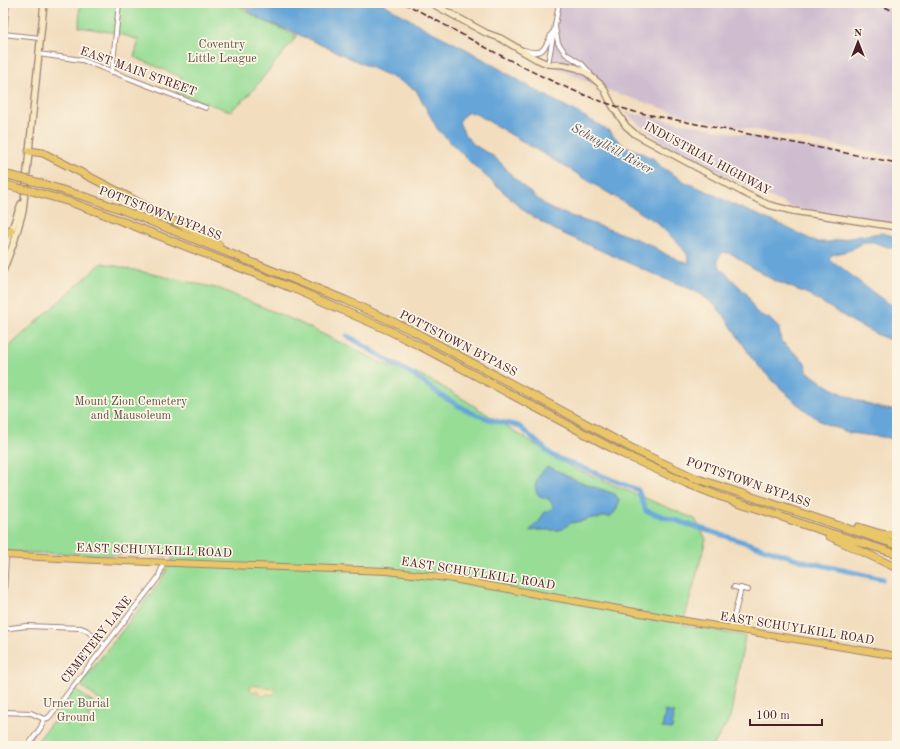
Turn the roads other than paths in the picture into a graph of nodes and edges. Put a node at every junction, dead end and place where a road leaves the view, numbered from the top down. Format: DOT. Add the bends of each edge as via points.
graph roads {
  1 [pos="6,3"];
  2 [pos="44,3"];
  3 [pos="119,3"];
  4 [pos="431,3"];
  5 [pos="558,3"];
  6 [pos="555,27"];
  7 [pos="3,34"];
  8 [pos="40,38"];
  9 [pos="3,45"];
  10 [pos="515,47"];
  11 [pos="38,54"];
  12 [pos="548,64"];
  13 [pos="112,72"];
  14 [pos="600,84"];
  15 [pos="206,108"];
  16 [pos="29,151"];
  17 [pos="3,174"];
  18 [pos="3,184"];
  19 [pos="24,196"];
  20 [pos="897,226"];
  21 [pos="12,230"];
  22 [pos="3,239"];
  23 [pos="3,253"];
  24 [pos="235,255"];
  25 [pos="3,271"];
  26 [pos="769,502"];
  27 [pos="808,526"];
  28 [pos="897,536"];
  29 [pos="897,545"];
  30 [pos="897,554"];
  31 [pos="4,555"];
  32 [pos="162,562"];
  33 [pos="897,568"];
  34 [pos="734,587"];
  35 [pos="741,588"];
  36 [pos="748,590"];
  37 [pos="3,615"];
  38 [pos="3,629"];
  39 [pos="731,629"];
  40 [pos="106,645"];
  41 [pos="897,656"];
  42 [pos="3,712"];
  43 [pos="44,719"];
  44 [pos="28,746"];
  1 -- 7 [label="street"];
  2 -- 8 [label="street"];
  3 -- 13 [label="street"];
  4 -- 10 [label="street, INDUSTRIAL HIGHWAY"];
  5 -- 6 [label="street"];
  6 -- 10 [label="street" via="545,49 531,53"];
  6 -- 12 [label="street"];
  6 -- 14 [label="street" via="558,43 566,54 582,64"];
  7 -- 8 [label="street"];
  7 -- 9 [label="street"];
  8 -- 11 [label="street"];
  10 -- 12 [label="street, INDUSTRIAL HIGHWAY"];
  11 -- 13 [label="street, EAST MAIN STREET" via="82,60"];
  11 -- 16 [label="street"];
  12 -- 14 [label="street, INDUSTRIAL HIGHWAY" via="577,68"];
  13 -- 15 [label="street, EAST MAIN STREET"];
  14 -- 20 [label="street, INDUSTRIAL HIGHWAY" via="612,106 635,134 769,205 793,211"];
  16 -- 19 [label="street"];
  16 -- 24 [label="highway" via="43,153"];
  17 -- 24 [label="highway, POTTSTOWN BYPASS, bridge" via="89,198"];
  18 -- 27 [label="highway, POTTSTOWN BYPASS, bridge" via="70,202 297,290 422,347 652,468 719,496"];
  19 -- 21 [label="street"];
  19 -- 25 [label="street" via="18,229"];
  21 -- 22 [label="highway"];
  21 -- 23 [label="street"];
  24 -- 26 [label="highway, POTTSTOWN BYPASS" via="413,331 635,450 694,478"];
  26 -- 28 [label="highway"];
  26 -- 29 [label="highway, POTTSTOWN BYPASS"];
  27 -- 30 [label="highway, POTTSTOWN BYPASS"];
  27 -- 33 [label="highway"];
  31 -- 32 [label="main road, EAST SCHUYLKILL ROAD"];
  31 -- 37 [label="street"];
  32 -- 39 [label="main road, EAST SCHUYLKILL ROAD" via="418,574"];
  32 -- 40 [label="street, CEMETERY LANE" via="158,578"];
  34 -- 35 [label="street"];
  35 -- 36 [label="street"];
  35 -- 39 [label="street"];
  38 -- 40 [label="street" via="26,626 81,628"];
  39 -- 41 [label="main road, EAST SCHUYLKILL ROAD"];
  40 -- 43 [label="street, CEMETERY LANE" via="50,716"];
  42 -- 43 [label="street" via="31,713"];
  43 -- 44 [label="street, CEMETERY LANE"];
}
